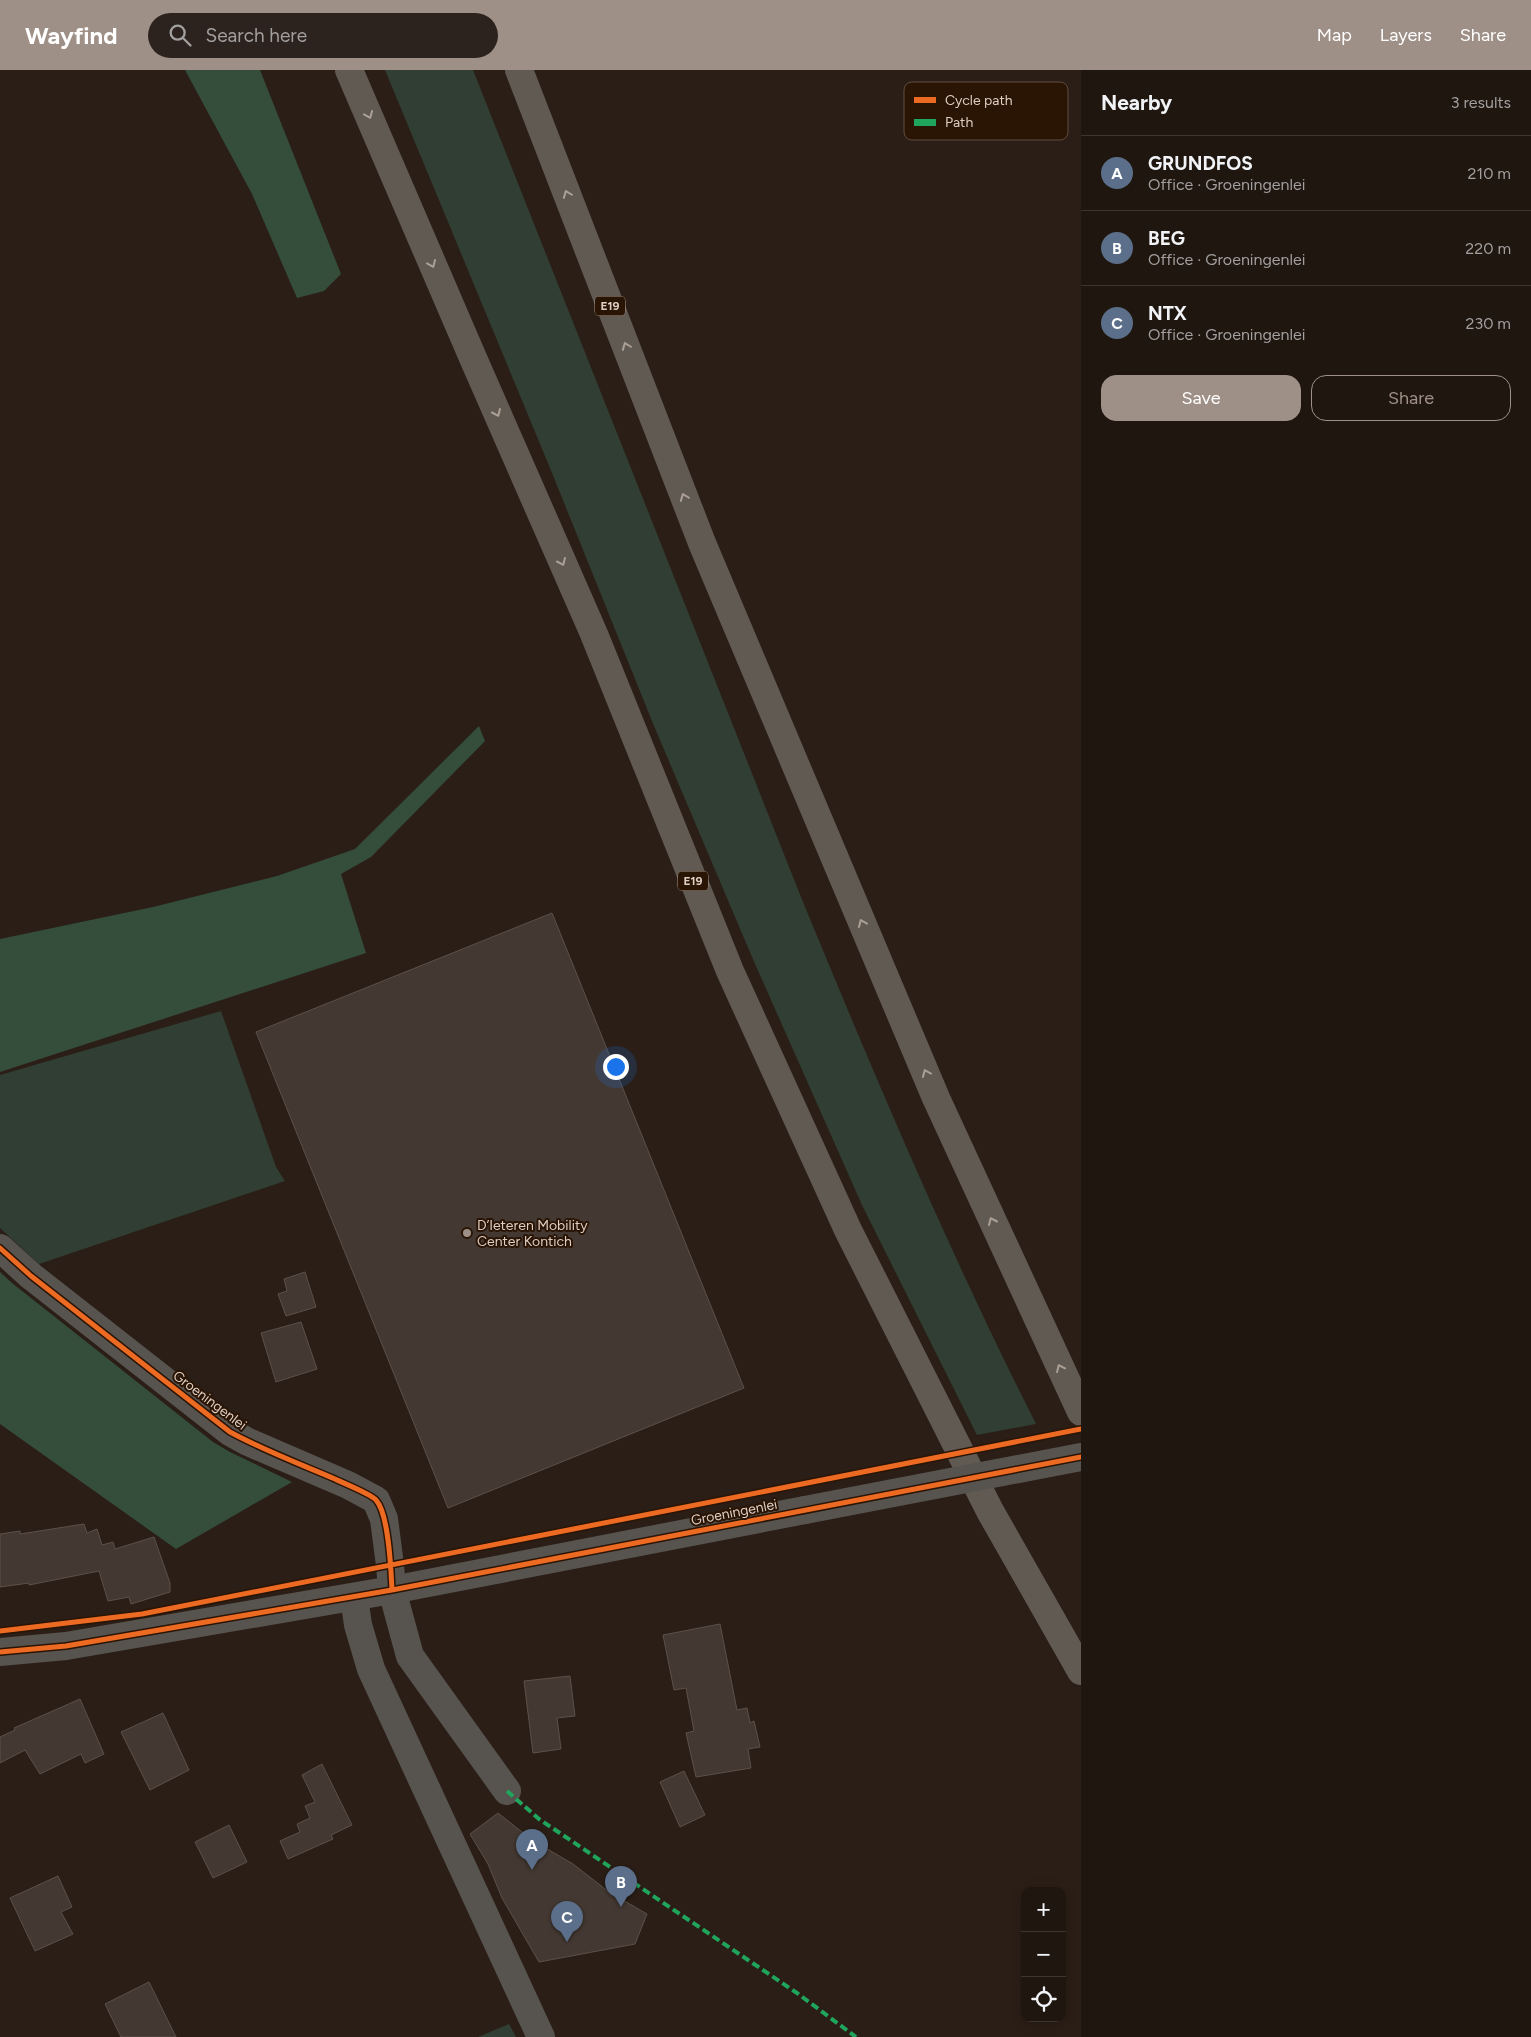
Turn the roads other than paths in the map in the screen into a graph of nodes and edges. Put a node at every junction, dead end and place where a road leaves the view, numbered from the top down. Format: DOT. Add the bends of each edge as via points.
graph roads {
  1 [pos="350,70"];
  2 [pos="519,70"];
  3 [pos="0,1248"];
  4 [pos="1081,1412"];
  5 [pos="1081,1457"];
  6 [pos="392,1590"];
  7 [pos="354,1597"];
  8 [pos="0,1652"];
  9 [pos="1081,1670"];
  10 [pos="507,1791"];
  11 [pos="541,2037"];
  1 -- 9 [label="highway, E19, one-way" via="594,634 730,971 832,1194 990,1511"];
  4 -- 2 [label="highway, E19, one-way" via="936,1098 710,561"];
  3 -- 6 [label="street, Groeningenlei" via="230,1432 376,1500 384,1519"];
  5 -- 6 [label="street, Groeningenlei, bridge"];
  6 -- 7 [label="street, Groeningenlei"];
  6 -- 10 [label="street, Groeningenlei" via="410,1656"];
  7 -- 8 [label="street, Groeningenlei" via="66,1646"];
  7 -- 11 [label="street" via="371,1670"];
}
